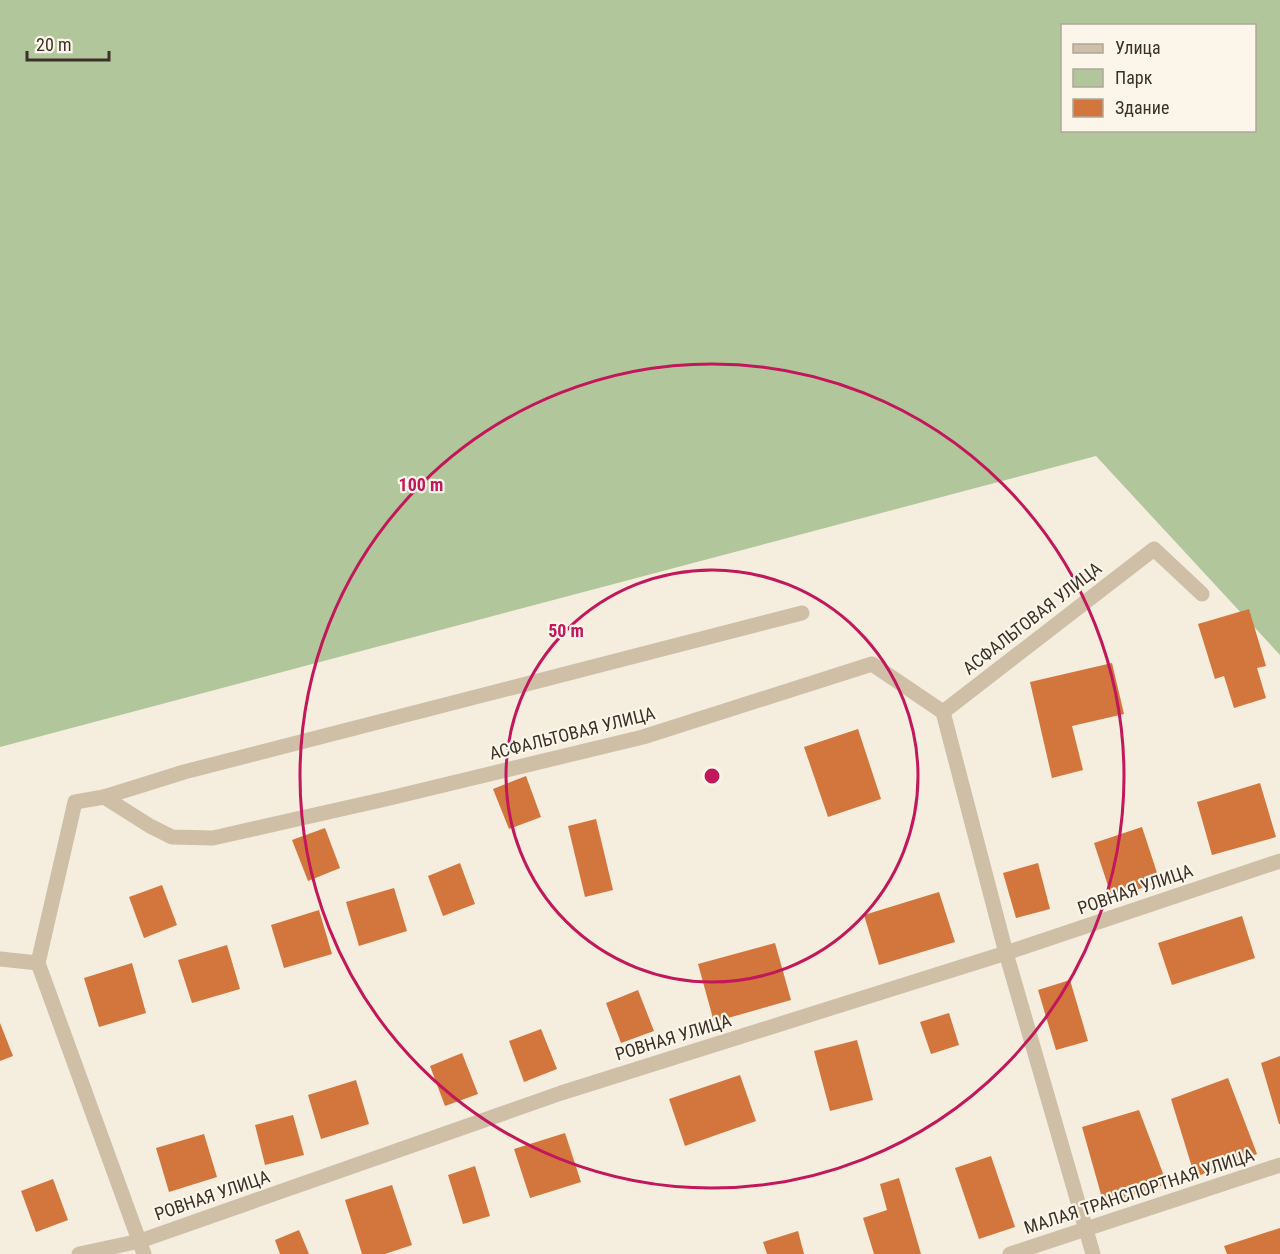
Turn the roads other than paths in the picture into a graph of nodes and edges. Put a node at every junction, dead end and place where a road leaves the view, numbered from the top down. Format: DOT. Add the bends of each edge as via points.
graph roads {
  1 [pos="1202,594"];
  2 [pos="802,613"];
  3 [pos="943,712"];
  4 [pos="104,797"];
  5 [pos="1280,861"];
  6 [pos="1006,953"];
  7 [pos="0,959"];
  8 [pos="38,963"];
  9 [pos="1280,1165"];
  10 [pos="1084,1229"];
  11 [pos="142,1247"];
  12 [pos="79,1254"];
  13 [pos="1010,1254"];
  14 [pos="1093,1254"];
  1 -- 3 [label="street, АСФАЛЬТОВАЯ УЛИЦА" via="1154,549"];
  2 -- 4 [label="street" via="184,772"];
  3 -- 4 [label="street, АСФАЛЬТОВАЯ УЛИЦА" via="872,664 643,737 213,838 172,837"];
  3 -- 6 [label="street"];
  4 -- 8 [label="street" via="75,802"];
  5 -- 6 [label="street, РОВНАЯ УЛИЦА"];
  6 -- 10 [label="street"];
  6 -- 11 [label="street, РОВНАЯ УЛИЦА" via="561,1093"];
  7 -- 8 [label="street"];
  8 -- 11 [label="street"];
  9 -- 10 [label="street, МАЛАЯ ТРАНСПОРТНАЯ УЛИЦА"];
  10 -- 13 [label="street, МАЛАЯ ТРАНСПОРТНАЯ УЛИЦА"];
  10 -- 14 [label="street"];
  11 -- 12 [label="street, РОВНАЯ УЛИЦА"];
}
